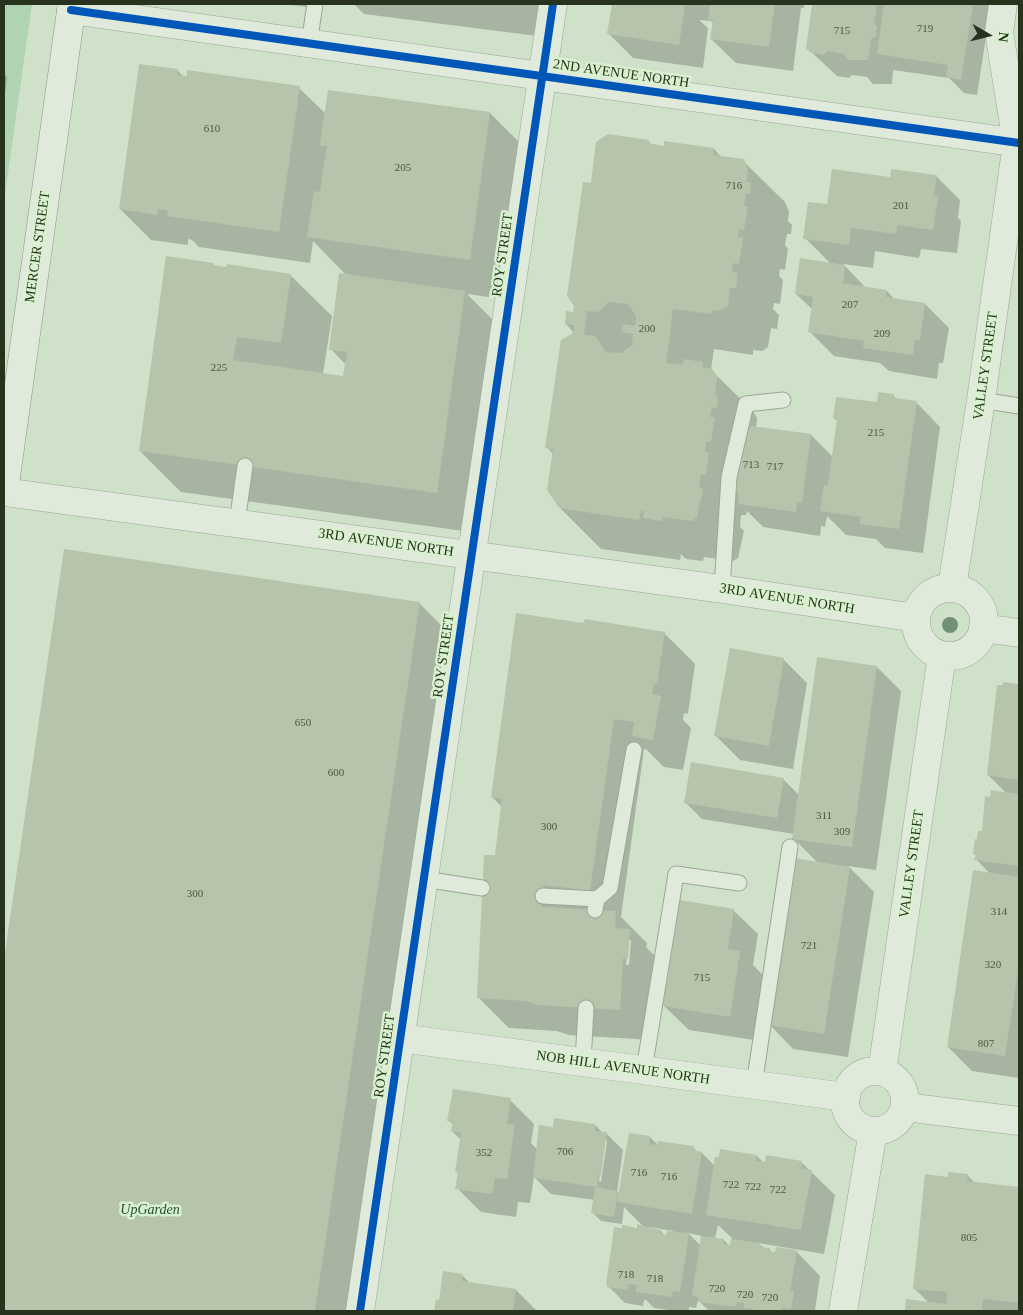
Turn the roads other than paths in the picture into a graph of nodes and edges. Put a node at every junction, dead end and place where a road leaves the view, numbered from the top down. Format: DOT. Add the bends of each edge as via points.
graph roads {
  1 [pos="316,4"];
  2 [pos="553,4"];
  3 [pos="1003,4"];
  4 [pos="72,7"];
  5 [pos="310,44"];
  6 [pos="542,76"];
  7 [pos="1018,141"];
  8 [pos="783,400"];
  9 [pos="981,400"];
  10 [pos="1019,406"];
  11 [pos="244,466"];
  12 [pos="4,491"];
  13 [pos="237,523"];
  14 [pos="472,555"];
  15 [pos="952,588"];
  16 [pos="722,589"];
  17 [pos="916,618"];
  18 [pos="983,628"];
  19 [pos="1019,633"];
  20 [pos="942,655"];
  21 [pos="634,750"];
  22 [pos="790,847"];
  23 [pos="424,879"];
  24 [pos="739,883"];
  25 [pos="482,888"];
  26 [pos="542,896"];
  27 [pos="586,1008"];
  28 [pos="400,1038"];
  29 [pos="582,1062"];
  30 [pos="644,1070"];
  31 [pos="882,1072"];
  32 [pos="754,1085"];
  33 [pos="846,1097"];
  34 [pos="905,1107"];
  35 [pos="1019,1121"];
  36 [pos="873,1131"];
  37 [pos="360,1311"];
  38 [pos="843,1311"];
  1 -- 5 [label="lane"];
  2 -- 6 [label="street, ROY STREET"];
  3 -- 7 [label="street, VALLEY STREET" via="999,32"];
  4 -- 5 [label="street, 2ND AVENUE NORTH"];
  4 -- 12 [label="street, MERCER STREET"];
  5 -- 6 [label="street, 2ND AVENUE NORTH"];
  6 -- 7 [label="street, 2ND AVENUE NORTH"];
  6 -- 14 [label="street, ROY STREET"];
  7 -- 9 [label="street, VALLEY STREET"];
  8 -- 16 [label="lane" via="746,404 729,477"];
  9 -- 10 [label="lane"];
  9 -- 15 [label="street, VALLEY STREET"];
  11 -- 13 [label="lane"];
  12 -- 13 [label="street, 3RD AVENUE NORTH"];
  13 -- 14 [label="street, 3RD AVENUE NORTH"];
  14 -- 16 [label="street, 3RD AVENUE NORTH"];
  14 -- 23 [label="street, ROY STREET"];
  15 -- 17 [label="street" via="929,595"];
  15 -- 18 [label="street" via="977,602"];
  16 -- 17 [label="street, 3RD AVENUE NORTH"];
  17 -- 20 [label="street" via="915,624 923,644"];
  18 -- 19 [label="street"];
  18 -- 20 [label="street" via="981,636 965,652 954,656"];
  20 -- 31 [label="street, VALLEY STREET"];
  21 -- 26 [label="lane" via="610,888 596,904"];
  22 -- 32 [label="lane"];
  23 -- 25 [label="lane"];
  23 -- 28 [label="street, ROY STREET"];
  24 -- 30 [label="lane" via="676,874"];
  27 -- 29 [label="lane"];
  28 -- 29 [label="street, NOB HILL AVENUE NORTH"];
  28 -- 37 [label="street, ROY STREET"];
  29 -- 30 [label="street, NOB HILL AVENUE NORTH"];
  30 -- 32 [label="street, NOB HILL AVENUE NORTH"];
  31 -- 33 [label="street" via="866,1072 857,1077"];
  31 -- 34 [label="street" via="900,1084"];
  32 -- 33 [label="street, NOB HILL AVENUE NORTH"];
  33 -- 36 [label="street" via="847,1112 852,1120"];
  34 -- 35 [label="street"];
  34 -- 36 [label="street" via="897,1122 889,1128"];
  36 -- 38 [label="street"];
}
